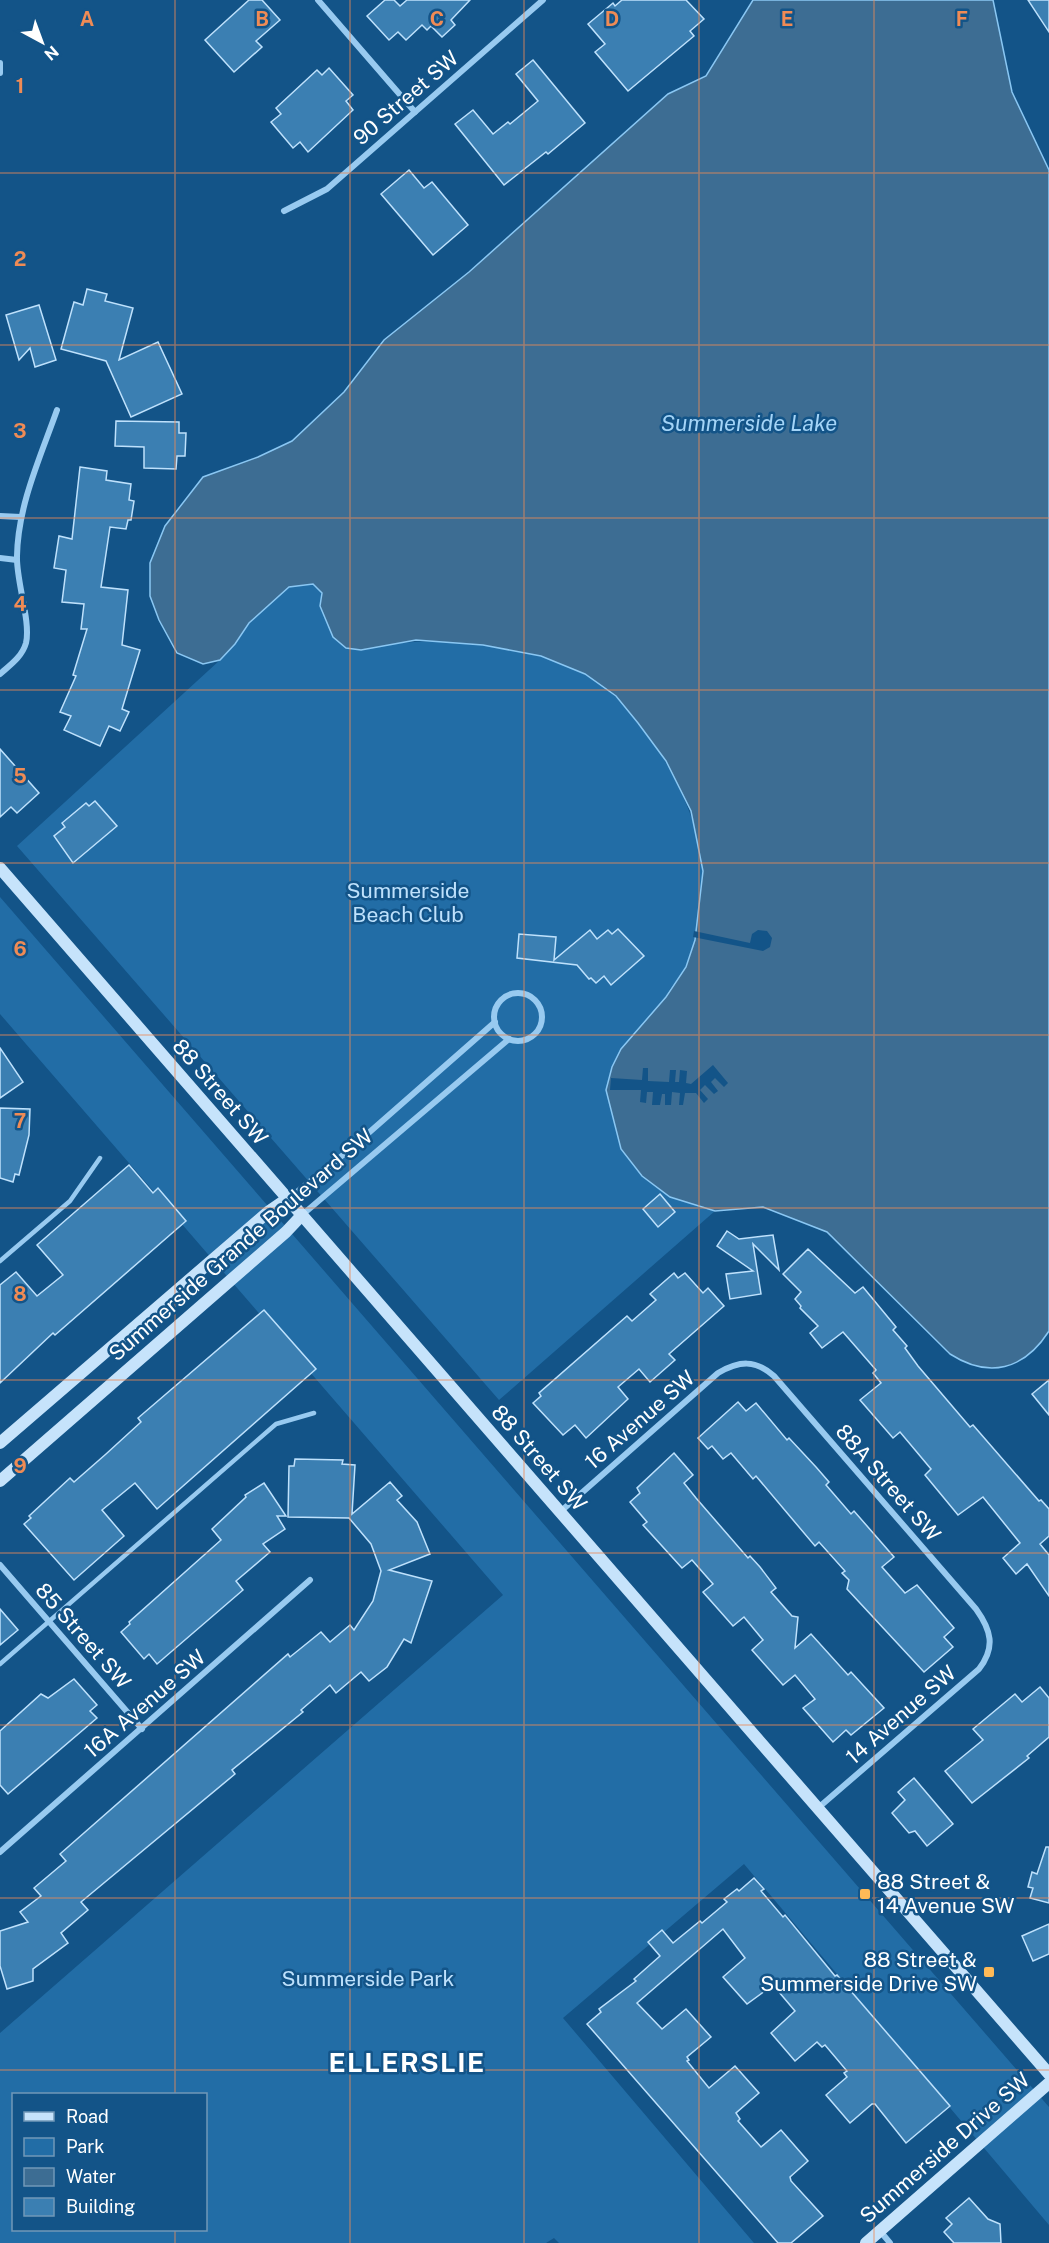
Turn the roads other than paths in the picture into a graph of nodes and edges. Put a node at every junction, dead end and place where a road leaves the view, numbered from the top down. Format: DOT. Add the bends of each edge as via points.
graph roads {
  1 [pos="318,0"];
  2 [pos="543,0"];
  3 [pos="0,63"];
  4 [pos="0,73"];
  5 [pos="415,112"];
  6 [pos="284,211"];
  7 [pos="57,410"];
  8 [pos="0,516"];
  9 [pos="21,517"];
  10 [pos="0,558"];
  11 [pos="17,560"];
  12 [pos="0,674"];
  13 [pos="0,868"];
  14 [pos="495,1022"];
  15 [pos="509,1040"];
  16 [pos="100,1158"];
  17 [pos="287,1199"];
  18 [pos="302,1215"];
  19 [pos="0,1261"];
  20 [pos="747,1362"];
  21 [pos="314,1413"];
  22 [pos="0,1443"];
  23 [pos="0,1481"];
  24 [pos="560,1512"];
  25 [pos="0,1565"];
  26 [pos="310,1581"];
  27 [pos="49,1621"];
  28 [pos="991,1638"];
  29 [pos="0,1664"];
  30 [pos="142,1729"];
  31 [pos="818,1809"];
  32 [pos="0,1852"];
  33 [pos="1049,2074"];
  34 [pos="1049,2083"];
  35 [pos="880,2231"];
  36 [pos="866,2243"];
  37 [pos="890,2243"];
  1 -- 5 [label="street"];
  2 -- 5 [label="street, 90 Street SW"];
  3 -- 4 [label="street"];
  5 -- 6 [label="street, 90 Street SW" via="327,189"];
  7 -- 9 [label="street"];
  8 -- 9 [label="street"];
  9 -- 11 [label="street"];
  10 -- 11 [label="street"];
  11 -- 12 [label="street" via="27,638 22,654"];
  13 -- 17 [label="street, 88 Street SW"];
  14 -- 15 [label="street"];
  14 -- 15 [label="street, Summerside Grande Boulevard SW" via="497,1006 509,996 524,994 537,1002 543,1017 537,1032 525,1041"];
  14 -- 17 [label="street, Summerside Grande Boulevard SW"];
  15 -- 18 [label="street, Summerside Grande Boulevard SW"];
  16 -- 19 [label="lane" via="70,1201"];
  17 -- 18 [label="street, 88 Street SW"];
  17 -- 22 [label="street, Summerside Grande Boulevard SW" via="267,1212"];
  18 -- 23 [label="street, Summerside Grande Boulevard SW"];
  18 -- 24 [label="street, 88 Street SW"];
  20 -- 24 [label="street, 16 Avenue SW" via="718,1373"];
  20 -- 28 [label="street, 88A Street SW" via="758,1364 774,1376 976,1609"];
  21 -- 27 [label="lane" via="276,1424"];
  24 -- 31 [label="street, 88 Street SW"];
  25 -- 27 [label="street, 85 Street SW"];
  26 -- 30 [label="street, 16A Avenue SW"];
  27 -- 29 [label="lane"];
  27 -- 30 [label="street, 85 Street SW"];
  28 -- 31 [label="street, 14 Avenue SW" via="979,1669"];
  30 -- 32 [label="street, 16A Avenue SW"];
  31 -- 33 [label="street, 88 Street SW"];
  34 -- 35 [label="street, Summerside Drive SW"];
  35 -- 36 [label="street, Summerside Drive SW"];
  35 -- 37 [label="street"];
}
